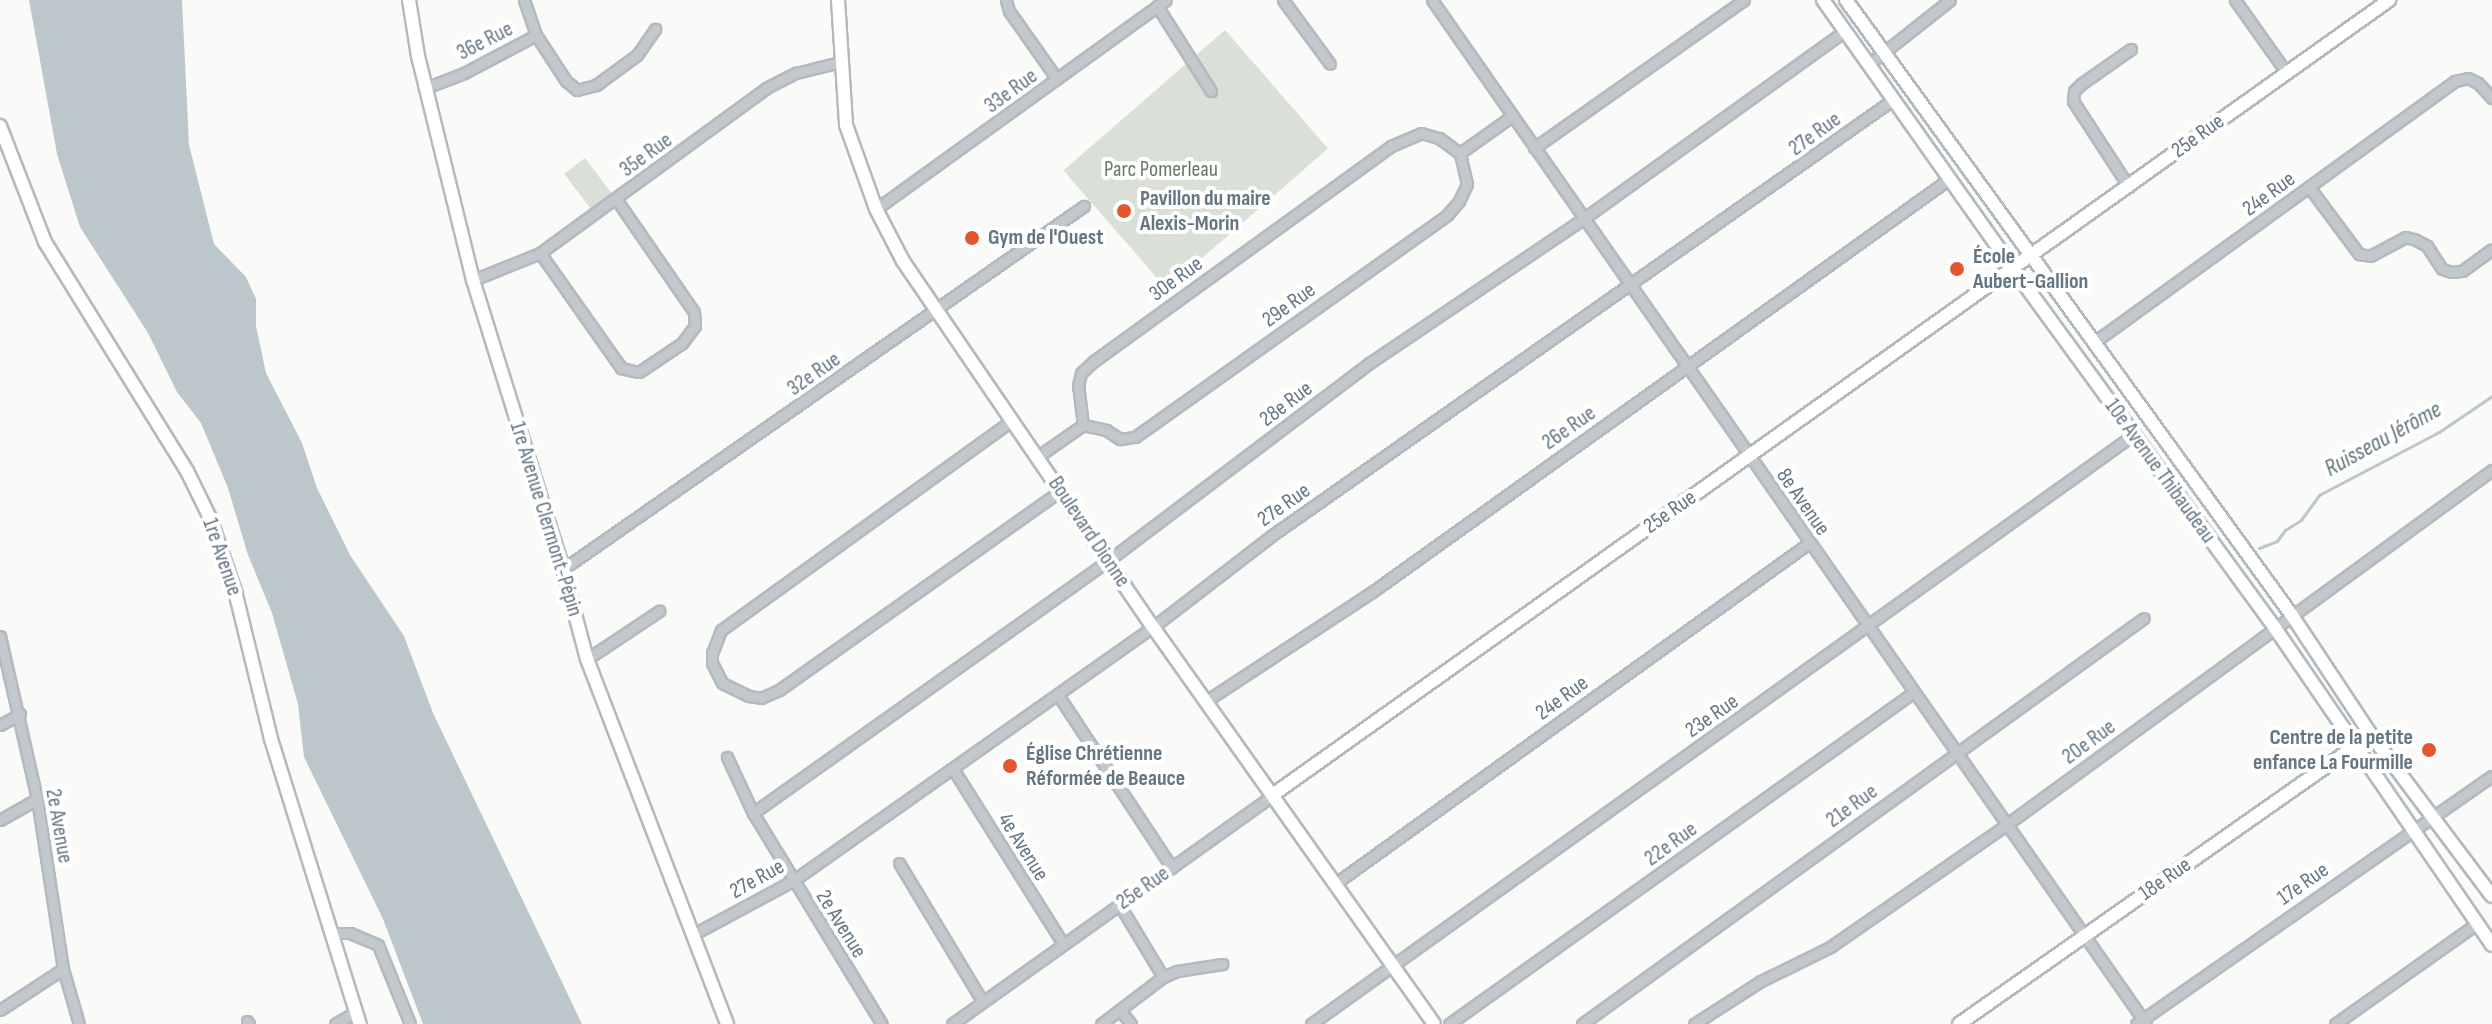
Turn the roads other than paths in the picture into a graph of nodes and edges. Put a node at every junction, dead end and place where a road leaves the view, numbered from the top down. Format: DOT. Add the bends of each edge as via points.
graph roads {
  1 [pos="409,0"];
  2 [pos="524,0"];
  3 [pos="838,0"];
  4 [pos="1006,0"];
  5 [pos="1283,0"];
  6 [pos="1432,0"];
  7 [pos="1744,0"];
  8 [pos="1823,0"];
  9 [pos="1846,0"];
  10 [pos="1950,0"];
  11 [pos="2235,0"];
  12 [pos="2389,0"];
  13 [pos="1161,3"];
  14 [pos="655,29"];
  15 [pos="1845,31"];
  16 [pos="536,35"];
  17 [pos="2131,49"];
  18 [pos="1884,53"];
  19 [pos="840,62"];
  20 [pos="1330,64"];
  21 [pos="1869,64"];
  22 [pos="2286,72"];
  23 [pos="1057,79"];
  24 [pos="425,88"];
  25 [pos="1211,91"];
  26 [pos="2492,98"];
  27 [pos="1894,99"];
  28 [pos="1512,116"];
  29 [pos="0,126"];
  30 [pos="1534,148"];
  31 [pos="1460,153"];
  32 [pos="1949,179"];
  33 [pos="2129,187"];
  34 [pos="2309,187"];
  35 [pos="616,199"];
  36 [pos="1084,206"];
  37 [pos="876,209"];
  38 [pos="1583,219"];
  39 [pos="2492,249"];
  40 [pos="540,253"];
  41 [pos="2028,255"];
  42 [pos="2011,266"];
  43 [pos="473,280"];
  44 [pos="1631,287"];
  45 [pos="937,311"];
  46 [pos="2093,343"];
  47 [pos="1686,367"];
  48 [pos="1011,421"];
  49 [pos="1083,425"];
  50 [pos="2133,435"];
  51 [pos="1749,456"];
  52 [pos="1037,457"];
  53 [pos="2492,470"];
  54 [pos="1061,490"];
  55 [pos="1809,543"];
  56 [pos="1109,560"];
  57 [pos="563,569"];
  58 [pos="659,611"];
  59 [pos="2291,614"];
  60 [pos="2144,618"];
  61 [pos="1153,627"];
  62 [pos="1868,627"];
  63 [pos="2275,628"];
  64 [pos="0,636"];
  65 [pos="587,659"];
  66 [pos="1914,692"];
  67 [pos="1058,695"];
  68 [pos="1206,701"];
  69 [pos="20,714"];
  70 [pos="0,725"];
  71 [pos="2371,735"];
  72 [pos="2354,746"];
  73 [pos="1956,753"];
  74 [pos="727,757"];
  75 [pos="953,769"];
  76 [pos="2492,776"];
  77 [pos="1274,794"];
  78 [pos="37,799"];
  79 [pos="753,813"];
  80 [pos="2434,814"];
  81 [pos="0,820"];
  82 [pos="2006,825"];
  83 [pos="2412,829"];
  84 [pos="899,863"];
  85 [pos="1172,868"];
  86 [pos="794,880"];
  87 [pos="1336,883"];
  88 [pos="2492,896"];
  89 [pos="1119,904"];
  90 [pos="2476,924"];
  91 [pos="334,933"];
  92 [pos="692,935"];
  93 [pos="2084,936"];
  94 [pos="1063,944"];
  95 [pos="2492,945"];
  96 [pos="1222,964"];
  97 [pos="1393,965"];
  98 [pos="63,969"];
  99 [pos="1163,977"];
  100 [pos="983,1002"];
  101 [pos="0,1010"];
  102 [pos="1120,1010"];
  103 [pos="358,1018"];
  104 [pos="2142,1022"];
  105 [pos="79,1024"];
  106 [pos="335,1024"];
  107 [pos="410,1024"];
  108 [pos="727,1024"];
  109 [pos="882,1024"];
  110 [pos="952,1024"];
  111 [pos="1101,1024"];
  112 [pos="1131,1024"];
  113 [pos="1311,1024"];
  114 [pos="1434,1024"];
  115 [pos="1449,1024"];
  116 [pos="1582,1024"];
  117 [pos="1694,1024"];
  118 [pos="1959,1024"];
  119 [pos="2335,1024"];
  1 -- 24 [label="street, 1re Avenue Clermont-Pépin"];
  2 -- 16 [label="street"];
  3 -- 19 [label="street, Boulevard Dionne"];
  4 -- 23 [label="street"];
  5 -- 20 [label="street"];
  6 -- 28 [label="street, 8e Avenue"];
  7 -- 30 [label="street"];
  8 -- 15 [label="street, 10e Avenue Thibaudeau"];
  9 -- 18 [label="street, 10e Avenue Thibaudeau"];
  10 -- 18 [label="street"];
  11 -- 22 [label="street"];
  12 -- 22 [label="street, 25e Rue"];
  13 -- 23 [label="street, 33e Rue"];
  13 -- 25 [label="street"];
  14 -- 16 [label="street, 36e Rue" via="637,55 583,90 566,81"];
  15 -- 21 [label="street, 10e Avenue Thibaudeau"];
  15 -- 38 [label="street, 28e Rue"];
  16 -- 24 [label="street, 36e Rue"];
  17 -- 33 [label="street" via="2081,84 2073,101"];
  18 -- 21 [label="street"];
  18 -- 41 [label="street, 10e Avenue Thibaudeau"];
  19 -- 35 [label="street, 35e Rue" via="796,73 766,88"];
  19 -- 37 [label="street, Boulevard Dionne" via="846,125"];
  21 -- 27 [label="street, 10e Avenue Thibaudeau"];
  22 -- 33 [label="street, 25e Rue"];
  23 -- 37 [label="street, 33e Rue"];
  24 -- 43 [label="street, 1re Avenue Clermont-Pépin"];
  26 -- 34 [label="street, 24e Rue" via="2468,78 2442,90"];
  27 -- 32 [label="street, 10e Avenue Thibaudeau"];
  27 -- 44 [label="street, 27e Rue"];
  28 -- 30 [label="street, 8e Avenue"];
  28 -- 31 [label="street"];
  29 -- 91 [label="street, 1re Avenue" via="45,242 187,471 210,518 235,591 271,739"];
  30 -- 38 [label="street, 8e Avenue"];
  31 -- 49 [label="street, 29e Rue" via="1467,184 1459,201 1434,224 1135,437 1120,439"];
  31 -- 49 [label="street, 30e Rue" via="1421,133 1391,146 1094,361 1081,373 1078,386"];
  32 -- 42 [label="street, 10e Avenue Thibaudeau"];
  32 -- 47 [label="street, 26e Rue"];
  33 -- 41 [label="street, 25e Rue"];
  34 -- 39 [label="street" via="2359,254 2377,254 2405,237 2427,246 2442,269 2452,272 2462,271"];
  34 -- 46 [label="street, 24e Rue"];
  35 -- 40 [label="street, 35e Rue"];
  35 -- 40 [label="street" via="689,304 696,320 682,343 639,372 626,371"];
  36 -- 45 [label="street, 32e Rue"];
  37 -- 45 [label="street, Boulevard Dionne"];
  38 -- 44 [label="street, 8e Avenue"];
  38 -- 56 [label="street, 28e Rue" via="1371,362"];
  40 -- 43 [label="street, 35e Rue"];
  41 -- 42 [label="street, 25e Rue"];
  41 -- 46 [label="street, 10e Avenue Thibaudeau"];
  42 -- 50 [label="street, 10e Avenue Thibaudeau"];
  42 -- 51 [label="street, 25e Rue"];
  43 -- 57 [label="street, 1re Avenue Clermont-Pépin"];
  44 -- 47 [label="street, 8e Avenue"];
  44 -- 61 [label="street, 27e Rue" via="1271,536"];
  45 -- 48 [label="street, Boulevard Dionne"];
  45 -- 57 [label="street, 32e Rue"];
  46 -- 59 [label="street, 10e Avenue Thibaudeau"];
  47 -- 51 [label="street, 8e Avenue"];
  47 -- 68 [label="street, 26e Rue" via="1372,592"];
  48 -- 52 [label="street, Boulevard Dionne"];
  48 -- 54 [label="street" via="721,630 712,653 722,683 749,696 770,695"];
  49 -- 52 [label="street"];
  50 -- 62 [label="street, 23e Rue"];
  50 -- 63 [label="street, 10e Avenue Thibaudeau"];
  51 -- 55 [label="street, 8e Avenue"];
  51 -- 77 [label="street, 25e Rue"];
  52 -- 54 [label="street, Boulevard Dionne"];
  53 -- 59 [label="street, 20e Rue"];
  54 -- 56 [label="street, Boulevard Dionne"];
  55 -- 62 [label="street, 8e Avenue"];
  55 -- 87 [label="street, 24e Rue"];
  56 -- 61 [label="street, Boulevard Dionne"];
  56 -- 79 [label="street, 28e Rue"];
  57 -- 65 [label="street, 1re Avenue Clermont-Pépin"];
  58 -- 65 [label="street"];
  59 -- 63 [label="street, 20e Rue"];
  59 -- 71 [label="street, 10e Avenue Thibaudeau"];
  60 -- 73 [label="street, 21e Rue"];
  61 -- 67 [label="street, 27e Rue"];
  61 -- 68 [label="street, Boulevard Dionne"];
  62 -- 66 [label="street, 8e Avenue"];
  62 -- 97 [label="street, 23e Rue"];
  63 -- 72 [label="street, 10e Avenue Thibaudeau"];
  63 -- 82 [label="street, 20e Rue"];
  64 -- 69 [label="street, 2e Avenue"];
  65 -- 92 [label="street, 1re Avenue Clermont-Pépin"];
  66 -- 73 [label="street, 8e Avenue"];
  66 -- 115 [label="street, 22e Rue"];
  67 -- 75 [label="street, 27e Rue"];
  67 -- 85 [label="street"];
  68 -- 77 [label="street, Boulevard Dionne"];
  69 -- 70 [label="street"];
  69 -- 78 [label="street, 2e Avenue"];
  71 -- 72 [label="street, 18e Rue"];
  71 -- 80 [label="street, 10e Avenue Thibaudeau"];
  72 -- 83 [label="street, 10e Avenue Thibaudeau"];
  72 -- 93 [label="street, 18e Rue"];
  73 -- 82 [label="street, 8e Avenue"];
  73 -- 116 [label="street, 21e Rue"];
  74 -- 79 [label="street, 2e Avenue"];
  75 -- 86 [label="street, 27e Rue"];
  75 -- 94 [label="street, 4e Avenue"];
  76 -- 80 [label="street, 17e Rue"];
  77 -- 85 [label="street, 25e Rue"];
  77 -- 87 [label="street, Boulevard Dionne"];
  78 -- 81 [label="street"];
  78 -- 98 [label="street, 2e Avenue"];
  79 -- 86 [label="street, 2e Avenue"];
  80 -- 83 [label="street, 17e Rue"];
  80 -- 88 [label="street, 10e Avenue Thibaudeau"];
  82 -- 93 [label="street, 8e Avenue"];
  82 -- 117 [label="street, 20e Rue" via="1830,947 1761,981"];
  83 -- 90 [label="street, 10e Avenue Thibaudeau"];
  83 -- 104 [label="street, 17e Rue"];
  84 -- 100 [label="street"];
  85 -- 89 [label="street, 25e Rue"];
  86 -- 92 [label="street, 27e Rue"];
  86 -- 109 [label="street, 2e Avenue"];
  87 -- 97 [label="street, Boulevard Dionne"];
  89 -- 94 [label="street, 25e Rue"];
  89 -- 99 [label="street"];
  90 -- 95 [label="street, 10e Avenue Thibaudeau"];
  90 -- 119 [label="street"];
  91 -- 103 [label="street, 1re Avenue"];
  91 -- 107 [label="street" via="350,933 378,945"];
  92 -- 108 [label="street, 1re Avenue Clermont-Pépin"];
  93 -- 104 [label="street, 8e Avenue"];
  93 -- 118 [label="street, 18e Rue"];
  94 -- 100 [label="street, 25e Rue"];
  96 -- 99 [label="street"];
  97 -- 113 [label="street, 23e Rue"];
  97 -- 114 [label="street, Boulevard Dionne"];
  98 -- 101 [label="street"];
  98 -- 105 [label="street, 2e Avenue"];
  99 -- 102 [label="street"];
  100 -- 110 [label="street, 25e Rue"];
  102 -- 111 [label="street"];
  102 -- 112 [label="street"];
  103 -- 106 [label="street"];
}
